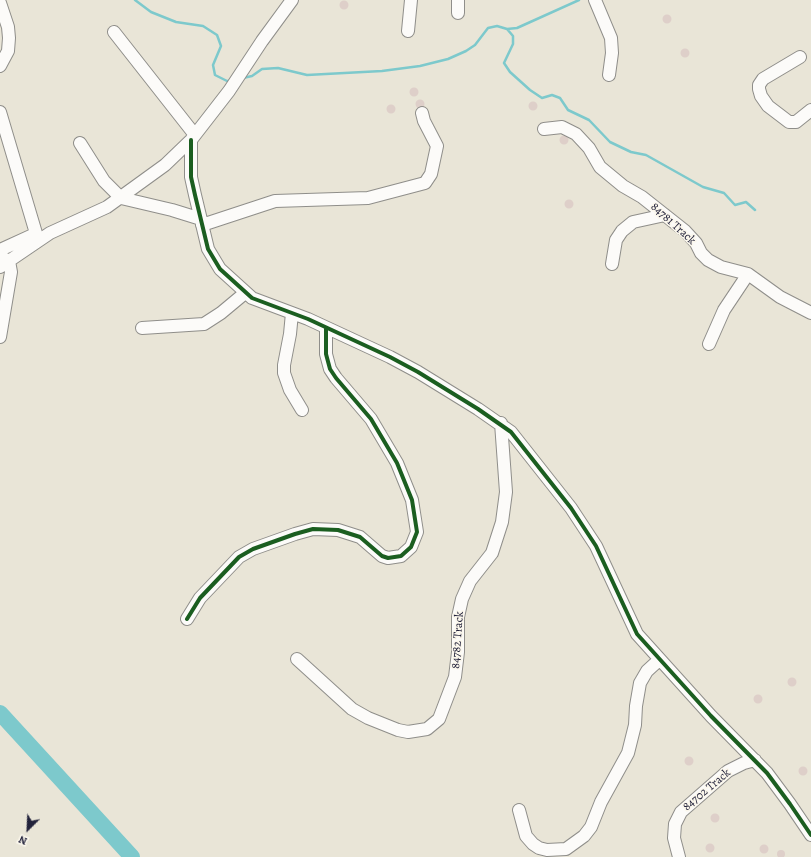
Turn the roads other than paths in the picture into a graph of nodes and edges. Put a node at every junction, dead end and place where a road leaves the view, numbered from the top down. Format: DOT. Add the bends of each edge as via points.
graph roads {
  1 [pos="292,0"];
  2 [pos="411,0"];
  3 [pos="458,0"];
  4 [pos="595,0"];
  5 [pos="0,3"];
  6 [pos="458,12"];
  7 [pos="408,31"];
  8 [pos="114,32"];
  9 [pos="2,57"];
  10 [pos="800,57"];
  11 [pos="609,75"];
  12 [pos="811,110"];
  13 [pos="0,112"];
  14 [pos="422,113"];
  15 [pos="544,129"];
  16 [pos="193,137"];
  17 [pos="80,143"];
  18 [pos="121,198"];
  19 [pos="665,214"];
  20 [pos="202,222"];
  21 [pos="37,237"];
  22 [pos="0,250"];
  23 [pos="3,261"];
  24 [pos="612,264"];
  25 [pos="748,274"];
  26 [pos="245,293"];
  27 [pos="292,313"];
  28 [pos="811,313"];
  29 [pos="142,328"];
  30 [pos="326,328"];
  31 [pos="0,337"];
  32 [pos="709,344"];
  33 [pos="302,410"];
  34 [pos="501,423"];
  35 [pos="187,619"];
  36 [pos="297,659"];
  37 [pos="659,660"];
  38 [pos="755,760"];
  39 [pos="519,810"];
  40 [pos="811,835"];
  41 [pos="679,857"];
  1 -- 16 [label="street" via="233,86"];
  2 -- 7 [label="street"];
  3 -- 6 [label="street"];
  4 -- 11 [label="street" via="611,38"];
  5 -- 9 [label="street" via="9,32 9,45"];
  8 -- 16 [label="street"];
  10 -- 12 [label="street" via="762,79 759,89 768,106 789,122 796,122"];
  13 -- 21 [label="street"];
  14 -- 20 [label="street" via="437,146 430,178 425,182 368,198 275,202"];
  15 -- 19 [label="street, 84781 Track" via="562,127 576,134 589,148 600,167"];
  16 -- 18 [label="street" via="165,165"];
  16 -- 20 [label="street" via="191,177"];
  17 -- 18 [label="street" via="104,181"];
  18 -- 20 [label="street" via="172,210"];
  18 -- 21 [label="street" via="88,217"];
  19 -- 24 [label="street" via="633,222 622,231 616,240"];
  19 -- 25 [label="street, 84781 Track" via="692,238 700,253 708,260"];
  20 -- 26 [label="street" via="208,249 214,261"];
  21 -- 22 [label="street"];
  21 -- 23 [label="street"];
  23 -- 31 [label="street" via="11,278"];
  25 -- 28 [label="street, 84781 Track" via="780,297"];
  25 -- 32 [label="street" via="724,310"];
  26 -- 27 [label="street" via="257,301"];
  26 -- 29 [label="street" via="204,324"];
  27 -- 30 [label="street"];
  27 -- 33 [label="street" via="284,373 290,390"];
  30 -- 34 [label="street" via="418,372"];
  30 -- 35 [label="street" via="326,354 330,370 371,419 397,463 412,500 416,532 411,547 401,556 388,558 360,537 338,530 313,529 295,534 253,549 239,557 200,598"];
  34 -- 36 [label="street, 84782 Track" via="506,492 502,522 492,553 470,581 462,599 458,617 455,677 439,719 427,728 408,732 368,718 352,709"];
  34 -- 37 [label="street" via="519,440 579,519 613,580 632,627"];
  37 -- 38 [label="street"];
  37 -- 39 [label="street" via="643,676 637,694 635,725 628,753 584,836 566,849 558,851 539,848 526,836"];
  38 -- 40 [label="street" via="778,786"];
  38 -- 41 [label="street, 84702 Track" via="728,771 681,812 675,824 674,838"];
}
